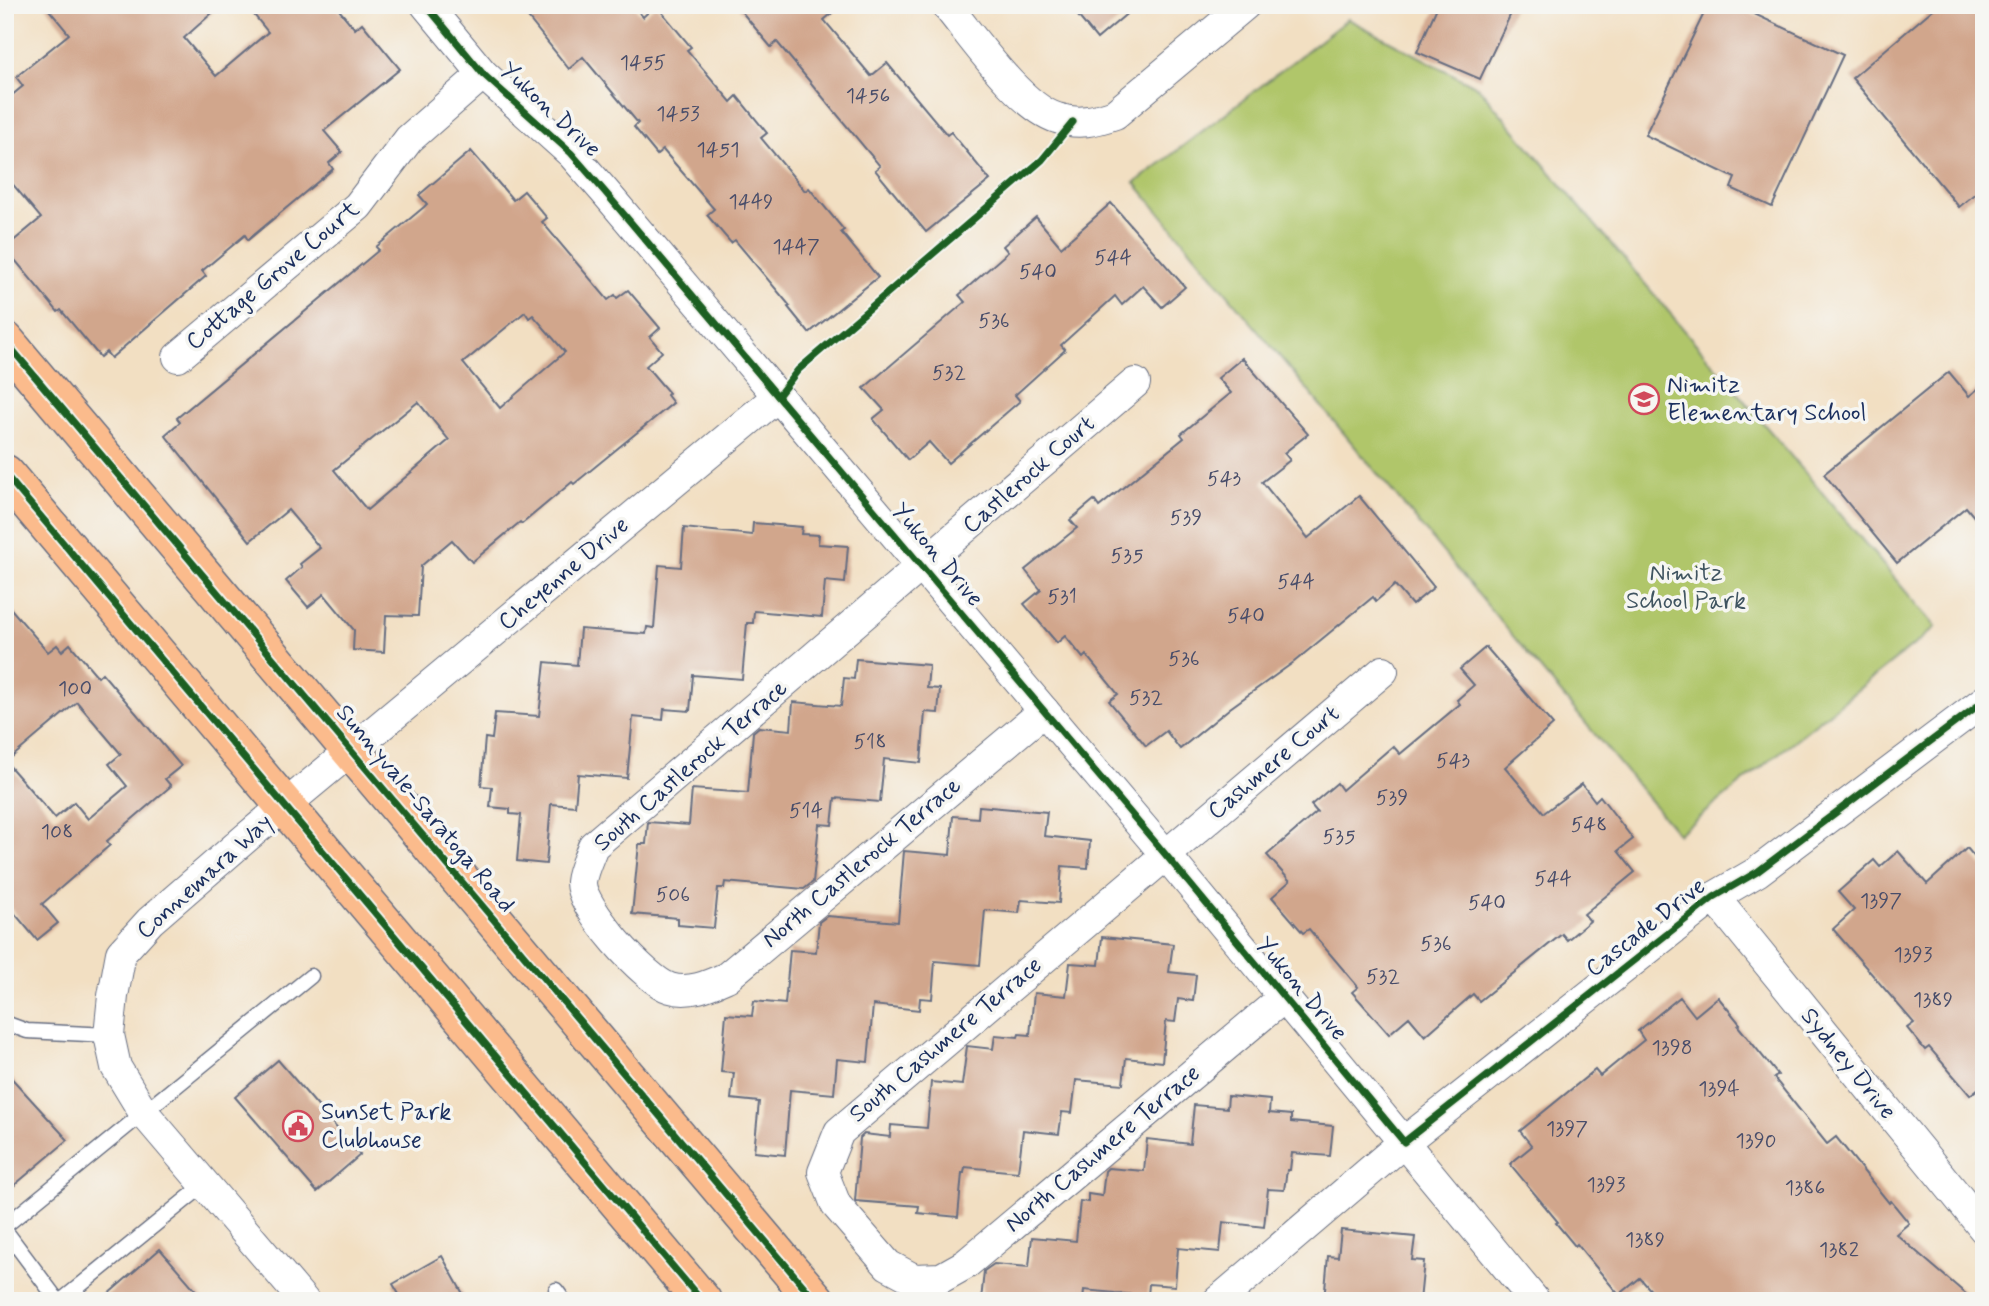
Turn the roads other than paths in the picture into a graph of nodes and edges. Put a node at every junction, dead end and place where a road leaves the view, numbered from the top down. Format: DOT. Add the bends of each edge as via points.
graph roads {
  1 [pos="426,5"];
  2 [pos="946,5"];
  3 [pos="1245,5"];
  4 [pos="483,74"];
  5 [pos="5,341"];
  6 [pos="178,356"];
  7 [pos="1135,383"];
  8 [pos="778,396"];
  9 [pos="5,474"];
  10 [pos="922,567"];
  11 [pos="1382,671"];
  12 [pos="1984,701"];
  13 [pos="1044,710"];
  14 [pos="350,750"];
  15 [pos="285,806"];
  16 [pos="1165,855"];
  17 [pos="1714,897"];
  18 [pos="311,976"];
  19 [pos="670,988"];
  20 [pos="1283,998"];
  21 [pos="5,1023"];
  22 [pos="109,1035"];
  23 [pos="144,1113"];
  24 [pos="1404,1142"];
  25 [pos="205,1184"];
  26 [pos="5,1228"];
  27 [pos="1984,1229"];
  28 [pos="914,1279"];
  29 [pos="1521,1296"];
  30 [pos="60,1301"];
  31 [pos="304,1301"];
  32 [pos="702,1301"];
  33 [pos="816,1301"];
  34 [pos="1218,1301"];
  1 -- 4 [label="street, Yukon Drive"];
  2 -- 3 [label="street" via="1014,87 1055,118 1073,122 1092,122 1115,114"];
  4 -- 6 [label="street, Cottage Grove Court" via="409,139 358,206"];
  4 -- 8 [label="street, Yukon Drive" via="571,153"];
  5 -- 14 [label="main road, Sunnyvale-Saratoga Road"];
  7 -- 10 [label="street, Castlerock Court"];
  8 -- 10 [label="street, Yukon Drive"];
  8 -- 14 [label="street, Cheyenne Drive"];
  9 -- 15 [label="main road"];
  10 -- 13 [label="street, Yukon Drive"];
  10 -- 19 [label="street, South Castlerock Terrace" via="593,846 581,884 592,913 647,975"];
  11 -- 16 [label="street, Cashmere Court"];
  12 -- 17 [label="street, Cascade Drive" via="1757,872"];
  13 -- 16 [label="street, Yukon Drive"];
  13 -- 19 [label="street, North Castlerock Terrace" via="727,977 695,990"];
  14 -- 15 [label="street, Connemara Way"];
  14 -- 33 [label="main road, Sunnyvale-Saratoga Road"];
  15 -- 22 [label="street, Connemara Way" via="150,921 121,953"];
  15 -- 32 [label="main road"];
  16 -- 20 [label="street, Yukon Drive"];
  16 -- 28 [label="street, South Cashmere Terrace" via="839,1132 823,1172 836,1205 888,1265"];
  17 -- 24 [label="street, Cascade Drive"];
  17 -- 27 [label="street, Sydney Drive"];
  18 -- 23 [label="lane"];
  20 -- 24 [label="street, Yukon Drive"];
  20 -- 28 [label="street, North Cashmere Terrace" via="966,1264 941,1278"];
  21 -- 22 [label="lane" via="27,1031"];
  22 -- 23 [label="street, Connemara Way" via="116,1067"];
  23 -- 25 [label="street, Connemara Way"];
  23 -- 26 [label="lane"];
  24 -- 29 [label="street, Yukon Drive"];
  24 -- 34 [label="street, Cascade Drive"];
  25 -- 30 [label="lane"];
  25 -- 31 [label="street, Connemara Way"];
  26 -- 30 [label="lane"];
}
